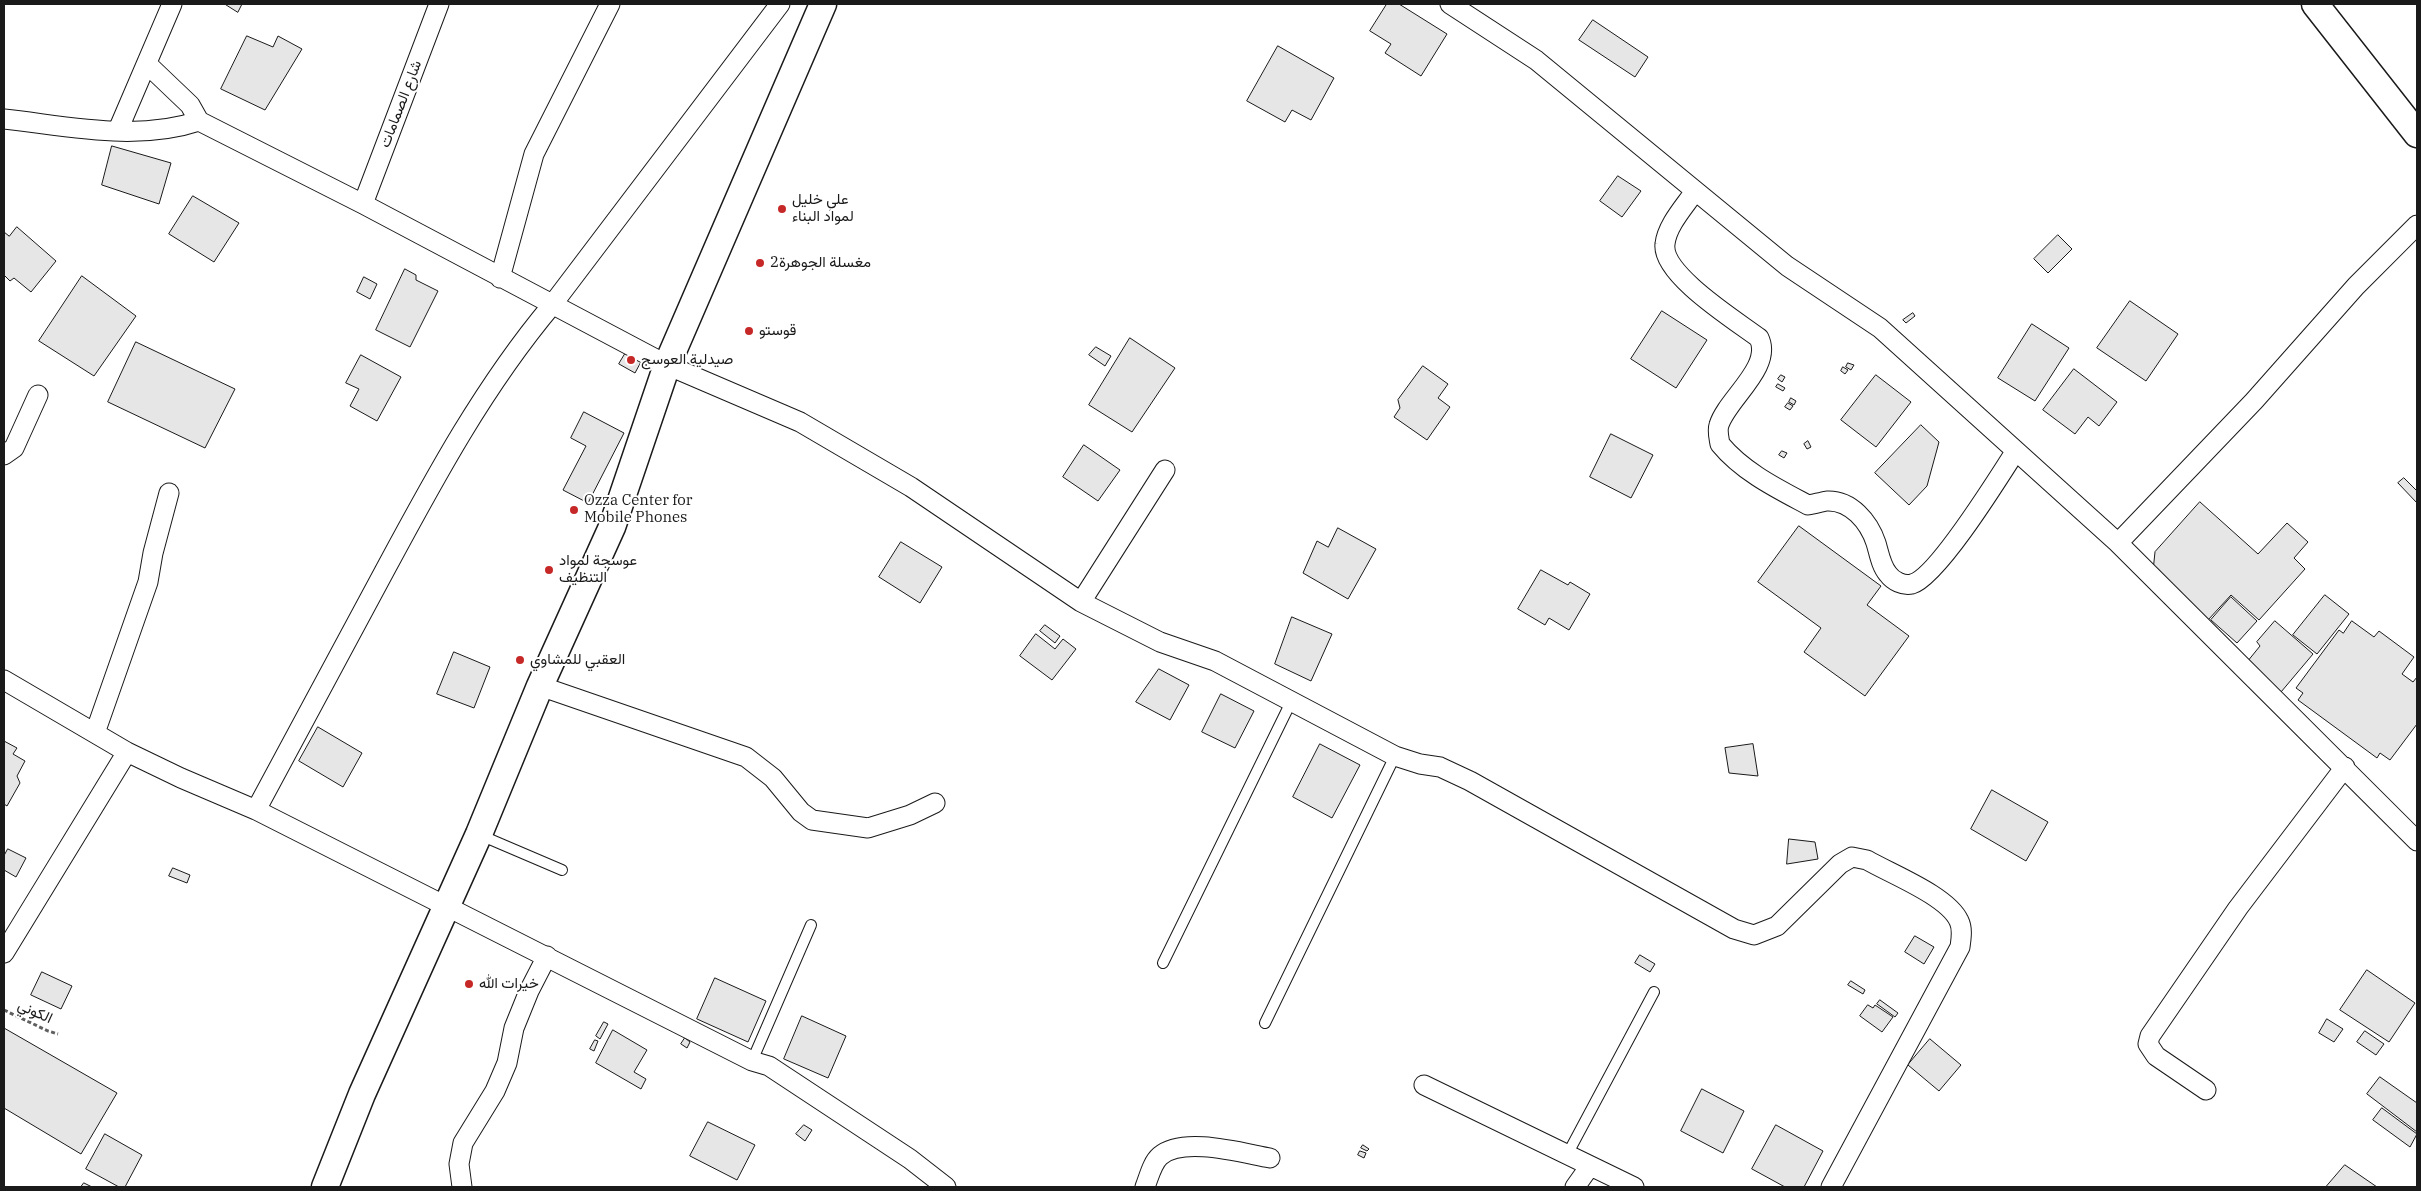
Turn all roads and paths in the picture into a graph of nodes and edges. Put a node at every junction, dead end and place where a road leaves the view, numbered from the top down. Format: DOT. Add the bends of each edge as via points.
graph roads {
  1 [pos="172,4"];
  2 [pos="439,4"];
  3 [pos="610,4"];
  4 [pos="780,4"];
  5 [pos="823,4"];
  6 [pos="1450,4"];
  7 [pos="2315,4"];
  8 [pos="147,64"];
  9 [pos="4,119"];
  10 [pos="199,121"];
  11 [pos="118,130"];
  12 [pos="2417,134"];
  13 [pos="1695,191"];
  14 [pos="363,204"];
  15 [pos="2417,225"];
  16 [pos="500,278"];
  17 [pos="552,305"];
  18 [pos="667,365"];
  19 [pos="38,396"];
  20 [pos="2015,452"];
  21 [pos="4,455"];
  22 [pos="1165,470"];
  23 [pos="169,493"];
  24 [pos="2118,544"];
  25 [pos="1081,602"];
  26 [pos="4,680"];
  27 [pos="540,686"];
  28 [pos="1292,700"];
  29 [pos="95,733"];
  30 [pos="127,752"];
  31 [pos="1395,756"];
  32 [pos="2345,767"];
  33 [pos="935,803"];
  34 [pos="256,810"];
  35 [pos="479,834"];
  36 [pos="2417,841"];
  37 [pos="562,870"];
  38 [pos="446,905"];
  39 [pos="811,925"];
  40 [pos="4,953"];
  41 [pos="547,956"];
  42 [pos="1163,963"];
  43 [pos="1654,992"];
  44 [pos="4,1010"];
  45 [pos="1264,1023"];
  46 [pos="58,1034"];
  47 [pos="752,1061"];
  48 [pos="1424,1085"];
  49 [pos="2206,1090"];
  50 [pos="1567,1155"];
  51 [pos="1270,1158"];
  52 [pos="1590,1166"];
  53 [pos="469,1186"];
  54 [pos="325,1187"];
  55 [pos="946,1187"];
  56 [pos="1145,1187"];
  57 [pos="1575,1187"];
  58 [pos="1634,1187"];
  59 [pos="1831,1187"];
  1 -- 8 [label="street"];
  2 -- 14 [label="street, شارع الصمامات"];
  3 -- 16 [label="street" via="534,154"];
  4 -- 17 [label="street"];
  5 -- 18 [label="street"];
  6 -- 13 [label="street" via="1536,60"];
  7 -- 12 [label="street"];
  8 -- 10 [label="street" via="190,105"];
  8 -- 11 [label="street"];
  9 -- 11 [label="street" via="82,131"];
  10 -- 11 [label="street" via="158,130"];
  10 -- 14 [label="street"];
  13 -- 20 [label="street" via="1787,266 1880,328"];
  13 -- 20 [label="street" via="1670,229 1665,255 1693,288 1759,338 1762,346 1758,364 1719,424 1720,444 1736,461 1808,505 1827,501 1851,507 1869,528 1889,576 1910,584 1928,571 1965,528"];
  14 -- 16 [label="street"];
  15 -- 24 [label="street" via="2356,286 2254,401"];
  16 -- 17 [label="street"];
  17 -- 18 [label="street"];
  17 -- 34 [label="street" via="520,343 433,480"];
  18 -- 25 [label="street" via="800,422 911,487"];
  18 -- 27 [label="street" via="612,527"];
  19 -- 21 [label="street" via="14,448"];
  20 -- 24 [label="street"];
  22 -- 25 [label="street"];
  23 -- 29 [label="street" via="148,582"];
  24 -- 32 [label="street"];
  25 -- 28 [label="street" via="1160,642 1214,661"];
  26 -- 29 [label="street"];
  27 -- 33 [label="street" via="746,757 773,778 800,812 812,820 868,828 910,815"];
  27 -- 35 [label="street"];
  28 -- 31 [label="street"];
  28 -- 42 [label="lane"];
  29 -- 30 [label="street"];
  30 -- 34 [label="street"];
  30 -- 40 [label="street"];
  31 -- 45 [label="lane"];
  31 -- 59 [label="street" via="1440,767 1470,782 1734,929 1754,934 1777,926 1840,864 1852,857 1866,860 1946,905 1959,920 1960,948"];
  32 -- 36 [label="street"];
  32 -- 49 [label="street" via="2238,908 2150,1036 2148,1044 2156,1056"];
  34 -- 38 [label="street"];
  35 -- 37 [label="lane"];
  35 -- 38 [label="street"];
  38 -- 41 [label="street"];
  38 -- 54 [label="street" via="362,1094"];
  39 -- 47 [label="lane"];
  41 -- 47 [label="street"];
  41 -- 53 [label="street" via="517,1021 507,1063 495,1091 463,1144 459,1164"];
  43 -- 50 [label="lane"];
  44 -- 46 [label="path, الكوني"];
  47 -- 55 [label="street" via="768,1066 910,1159"];
  48 -- 50 [label="street"];
  50 -- 52 [label="street"];
  51 -- 56 [label="street" via="1188,1145 1161,1155"];
  52 -- 57 [label="street"];
  52 -- 58 [label="street"];
}
